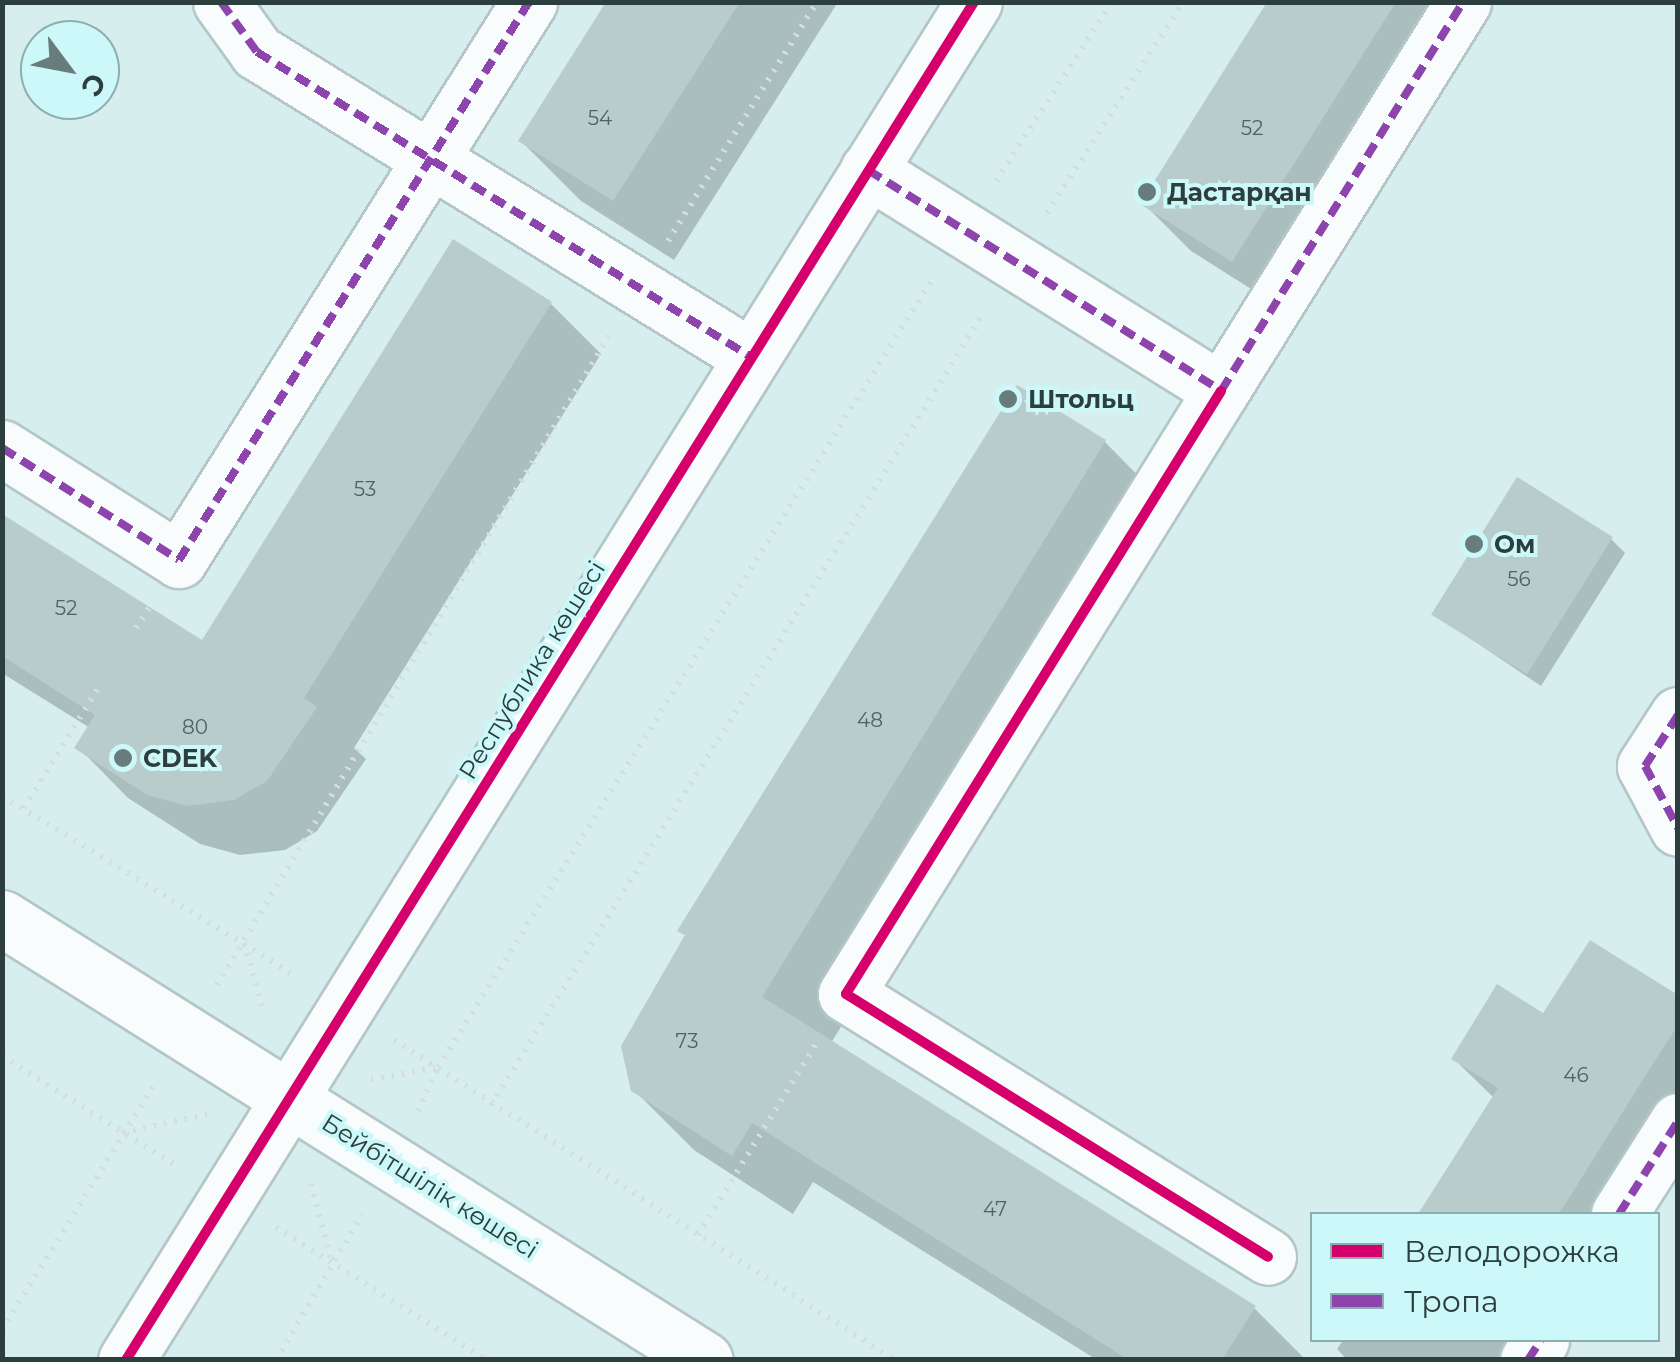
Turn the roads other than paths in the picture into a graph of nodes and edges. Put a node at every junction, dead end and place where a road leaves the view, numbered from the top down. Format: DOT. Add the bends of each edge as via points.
graph roads {
  1 [pos="221,2"];
  2 [pos="529,2"];
  3 [pos="974,2"];
  4 [pos="1463,2"];
  5 [pos="432,161"];
  6 [pos="868,170"];
  7 [pos="751,357"];
  8 [pos="1221,391"];
  9 [pos="2,448"];
  10 [pos="1678,715"];
  11 [pos="1678,828"];
  12 [pos="2,918"];
  13 [pos="287,1097"];
  14 [pos="1678,1120"];
  15 [pos="1620,1212"];
  16 [pos="1268,1257"];
  17 [pos="126,1360"];
  18 [pos="705,1360"];
  1 -- 5 [label="street" via="257,52"];
  2 -- 5 [label="street"];
  3 -- 6 [label="street, Республика көшесі"];
  4 -- 8 [label="street"];
  5 -- 7 [label="street"];
  5 -- 9 [label="street" via="178,560"];
  6 -- 7 [label="street, Республика көшесі"];
  6 -- 8 [label="street"];
  7 -- 13 [label="street, Республика көшесі"];
  8 -- 16 [label="street" via="846,994"];
  10 -- 11 [label="street" via="1645,766"];
  12 -- 13 [label="street, Бейбітшілік көшесі"];
  13 -- 17 [label="street, Республика көшесі"];
  13 -- 18 [label="street, Бейбітшілік көшесі"];
  14 -- 15 [label="street"];
}
